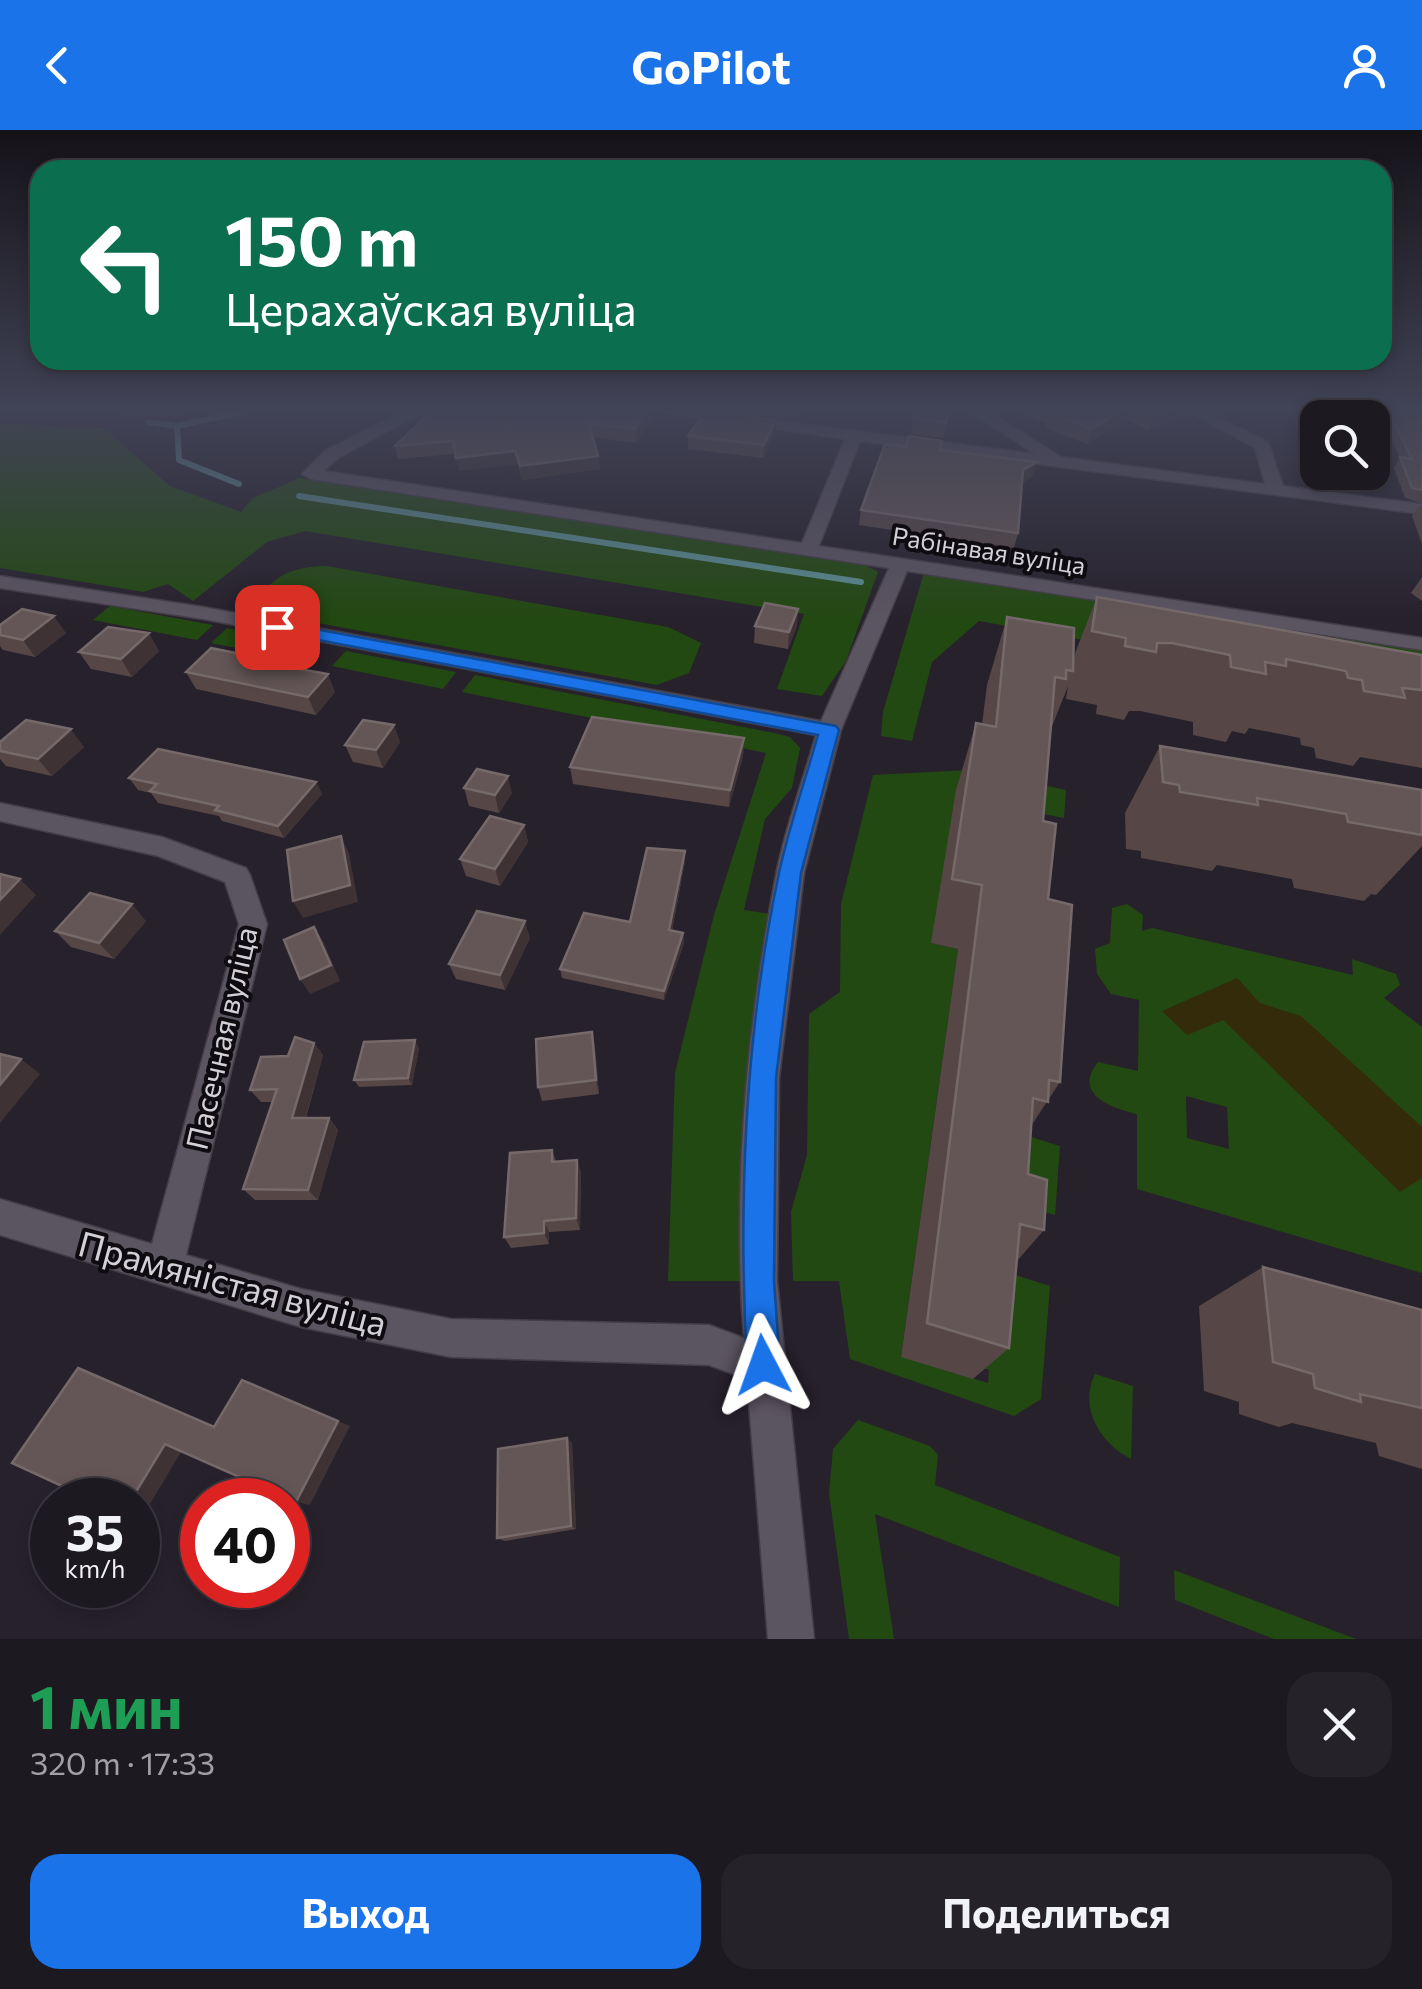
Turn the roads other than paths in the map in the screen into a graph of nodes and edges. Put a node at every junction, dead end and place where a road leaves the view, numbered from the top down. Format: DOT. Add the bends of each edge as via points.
graph roads {
  1 [pos="347,479"];
  2 [pos="837,479"];
  3 [pos="1196,479"];
  4 [pos="1273,479"];
  5 [pos="1276,490"];
  6 [pos="1422,509"];
  7 [pos="808,551"];
  8 [pos="900,565"];
  9 [pos="0,582"];
  10 [pos="1422,644"];
  11 [pos="830,730"];
  12 [pos="0,812"];
  13 [pos="0,1217"];
  14 [pos="165,1265"];
  15 [pos="763,1365"];
  16 [pos="791,1639"];
  1 -- 7 [label="street, Рабінавая вуліца"];
  2 -- 7 [label="street"];
  3 -- 5 [label="street"];
  4 -- 5 [label="street"];
  5 -- 6 [label="street"];
  7 -- 8 [label="street, Рабінавая вуліца"];
  8 -- 10 [label="street, Рабінавая вуліца"];
  8 -- 11 [label="street"];
  9 -- 11 [label="street" via="203,613"];
  11 -- 15 [label="street" via="790,873 763,1078"];
  12 -- 14 [label="street, Пасечная вуліца" via="162,847 236,875 253,924"];
  13 -- 14 [label="street, Прамяністая вуліца"];
  14 -- 15 [label="street, Прамяністая вуліца" via="301,1308 451,1338 709,1345"];
  15 -- 16 [label="street"];
}
